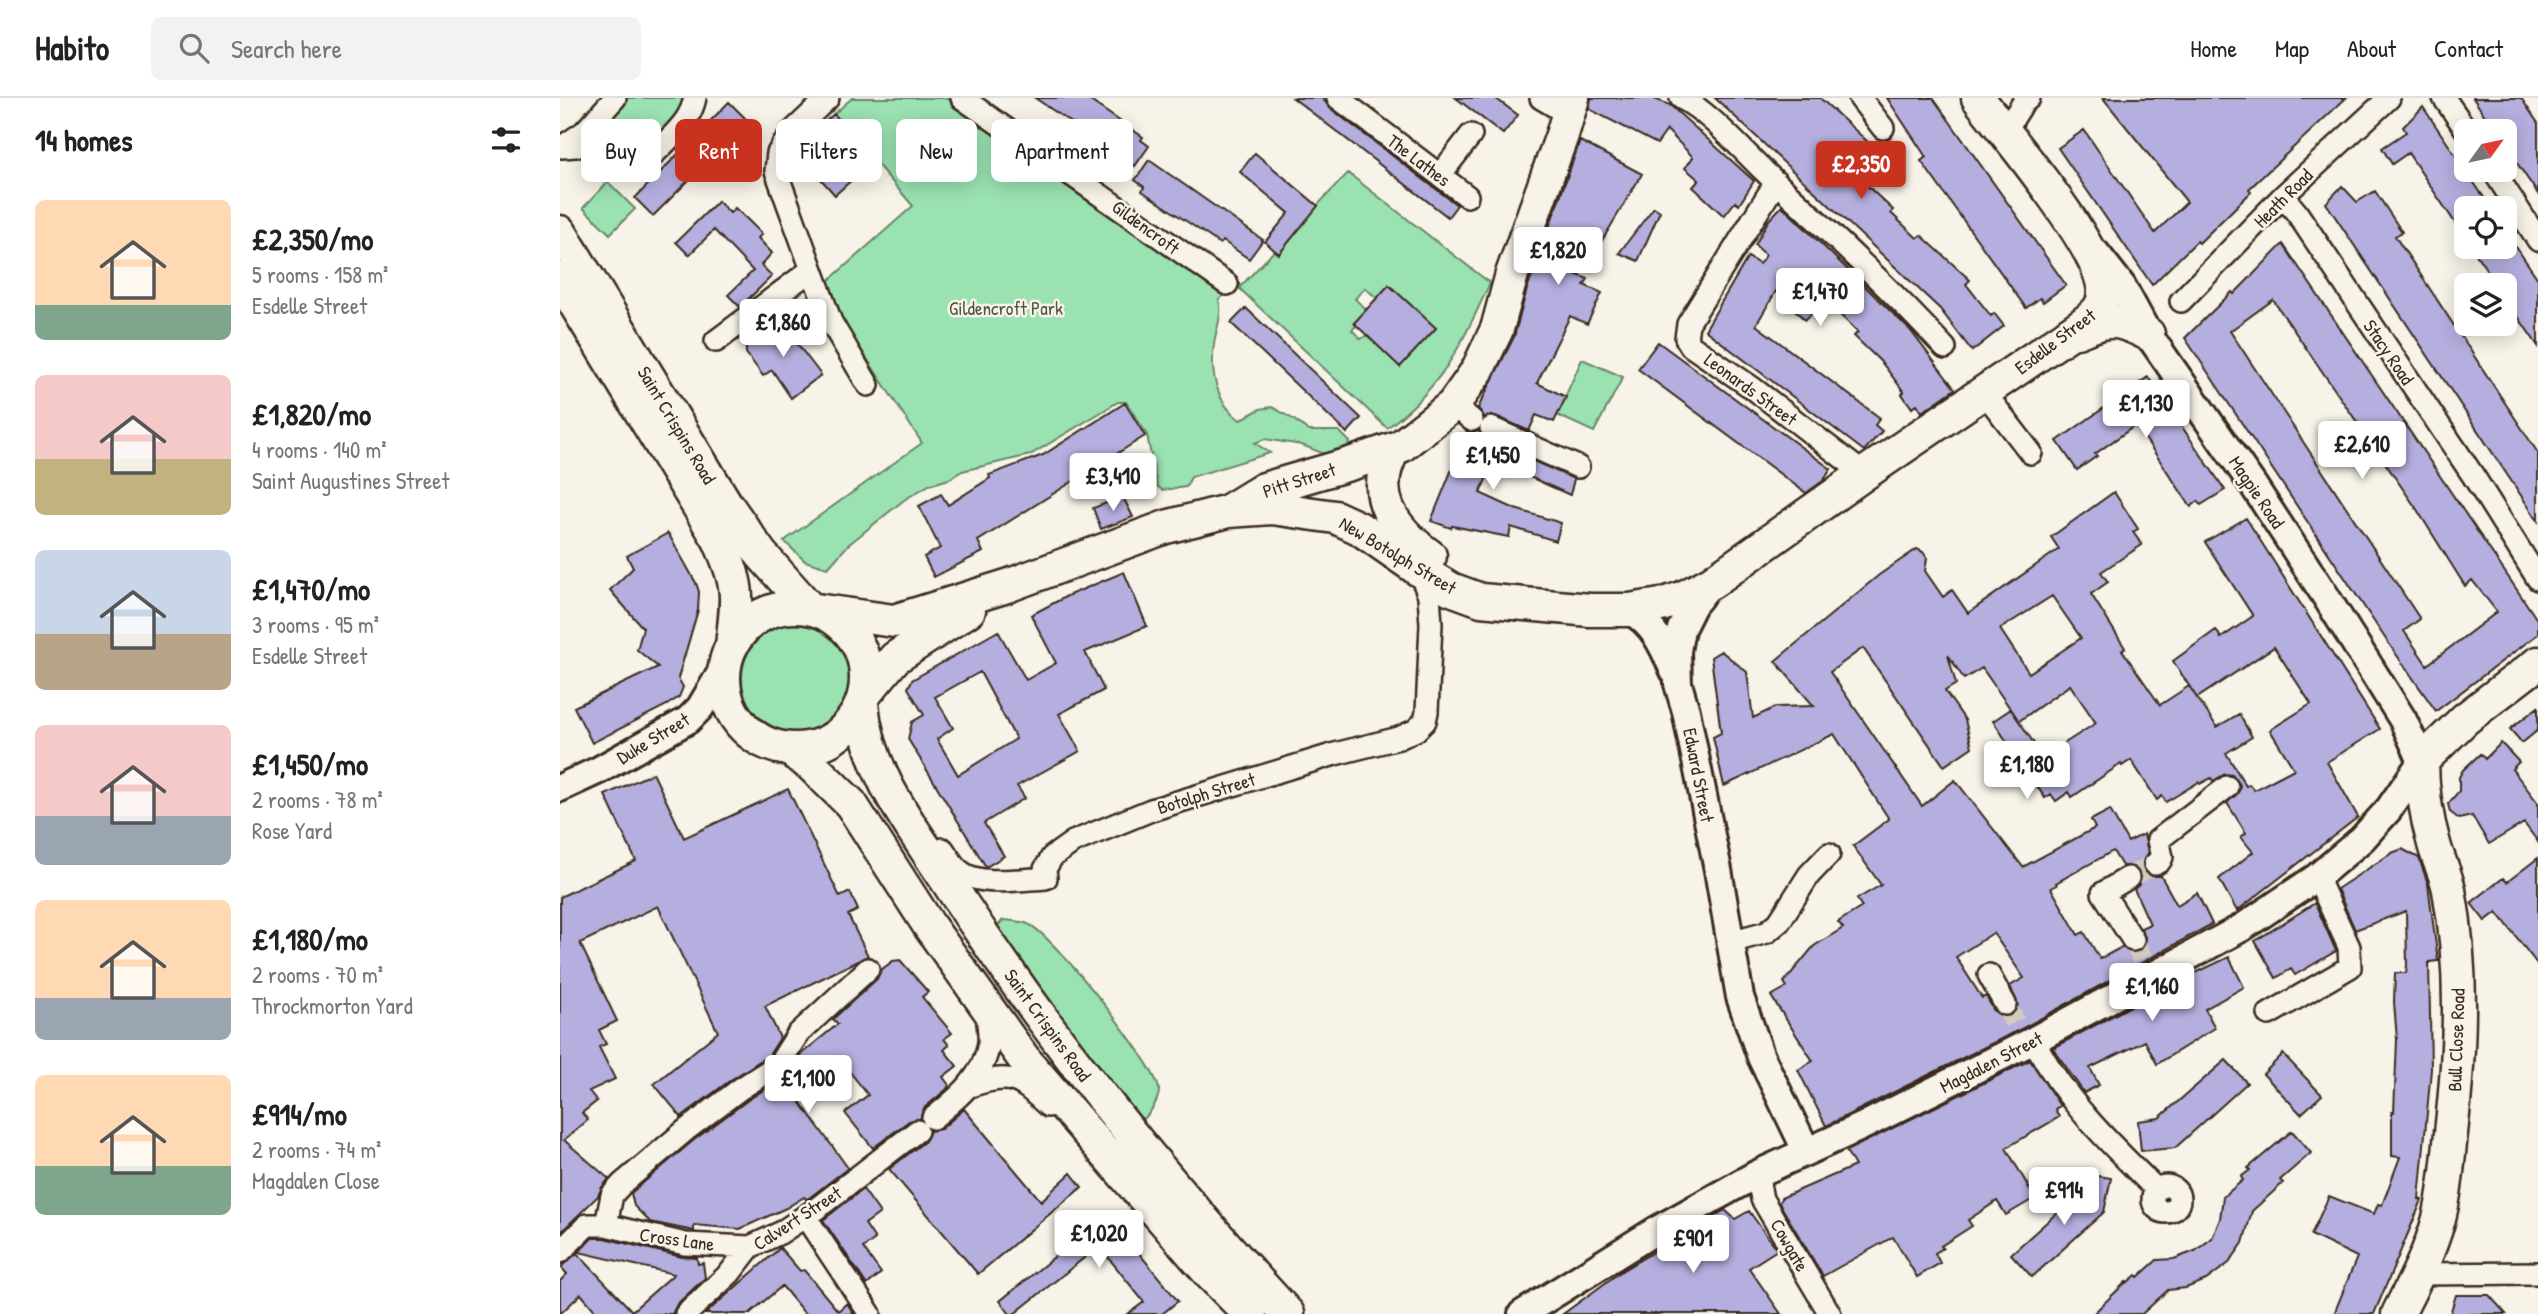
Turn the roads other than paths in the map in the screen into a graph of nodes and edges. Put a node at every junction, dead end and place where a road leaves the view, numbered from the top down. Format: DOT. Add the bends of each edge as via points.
graph roads {
  1 [pos="615,98"];
  2 [pos="695,98"];
  3 [pos="828,98"];
  4 [pos="962,98"];
  5 [pos="1338,98"];
  6 [pos="1541,98"];
  7 [pos="1681,98"];
  8 [pos="1860,98"];
  9 [pos="1978,98"];
  10 [pos="2029,98"];
  11 [pos="2389,98"];
  12 [pos="2444,98"];
  13 [pos="1571,106"];
  14 [pos="2459,119"];
  15 [pos="1883,128"];
  16 [pos="2004,133"];
  17 [pos="1471,135"];
  18 [pos="561,147"];
  19 [pos="1440,175"];
  20 [pos="1776,182"];
  21 [pos="2501,182"];
  22 [pos="1467,196"];
  23 [pos="2283,196"];
  24 [pos="560,232"];
  25 [pos="2083,238"];
  26 [pos="2538,240"];
  27 [pos="811,270"];
  28 [pos="560,279"];
  29 [pos="1227,284"];
  30 [pos="2180,301"];
  31 [pos="2153,328"];
  32 [pos="2066,336"];
  33 [pos="716,341"];
  34 [pos="1945,348"];
  35 [pos="868,385"];
  36 [pos="1984,392"];
  37 [pos="1472,418"];
  38 [pos="1394,449"];
  39 [pos="2031,453"];
  40 [pos="1578,467"];
  41 [pos="1864,474"];
  42 [pos="1228,511"];
  43 [pos="1419,570"];
  44 [pos="2538,579"];
  45 [pos="1712,582"];
  46 [pos="1007,586"];
  47 [pos="1525,603"];
  48 [pos="813,609"];
  49 [pos="1629,610"];
  50 [pos="728,656"];
  51 [pos="2538,663"];
  52 [pos="1677,676"];
  53 [pos="863,699"];
  54 [pos="789,749"];
  55 [pos="2422,761"];
  56 [pos="560,788"];
  57 [pos="2227,788"];
  58 [pos="890,792"];
  59 [pos="1829,854"];
  60 [pos="2155,864"];
  61 [pos="2317,877"];
  62 [pos="2128,878"];
  63 [pos="2133,940"];
  64 [pos="1730,942"];
  65 [pos="868,969"];
  66 [pos="1989,975"];
  67 [pos="2004,1004"];
  68 [pos="986,1009"];
  69 [pos="2269,1014"];
  70 [pos="2026,1038"];
  71 [pos="1015,1069"];
  72 [pos="970,1086"];
  73 [pos="1806,1150"];
  74 [pos="1757,1174"];
  75 [pos="2157,1189"];
  76 [pos="805,1216"];
  77 [pos="606,1225"];
  78 [pos="750,1247"];
  79 [pos="560,1252"];
  80 [pos="2538,1272"];
  81 [pos="2419,1273"];
  82 [pos="2407,1311"];
  83 [pos="686,1314"];
  84 [pos="870,1314"];
  85 [pos="1250,1314"];
  86 [pos="1288,1314"];
  87 [pos="1522,1314"];
  88 [pos="1830,1314"];
  1 -- 18 [label="street" via="583,132"];
  2 -- 18 [label="street" via="688,119 643,165 623,168 604,160 589,145"];
  3 -- 27 [label="street" via="791,133 778,153 776,171"];
  4 -- 29 [label="street, Gildencroft"];
  5 -- 19 [label="street, The Lathes"];
  6 -- 13 [label="street"];
  7 -- 20 [label="street"];
  8 -- 15 [label="street"];
  9 -- 16 [label="main road, Magpie Road"];
  10 -- 16 [label="street"];
  11 -- 23 [label="street, Heath Road"];
  12 -- 14 [label="street"];
  13 -- 37 [label="main road" via="1511,274 1497,329 1477,371"];
  16 -- 25 [label="main road, Magpie Road"];
  17 -- 19 [label="street"];
  19 -- 22 [label="street, The Lathes"];
  20 -- 34 [label="street"];
  20 -- 41 [label="street, Leonards Street" via="1688,324 1686,338"];
  21 -- 26 [label="street"];
  23 -- 30 [label="street, Heath Road"];
  23 -- 44 [label="street, Stacy Road"];
  24 -- 48 [label="main road, Saint Crispins Road" via="726,504 753,544"];
  25 -- 31 [label="street, Magpie Road"];
  25 -- 32 [label="main road, Esdelle Street" via="2103,296 2097,311"];
  27 -- 33 [label="street"];
  27 -- 35 [label="street" via="831,322"];
  28 -- 50 [label="main road, Saint Crispins Road" via="719,540 734,573 738,597"];
  31 -- 32 [label="main road" via="2114,321"];
  31 -- 55 [label="street, Magpie Road" via="2403,720"];
  32 -- 36 [label="main road, Esdelle Street"];
  36 -- 39 [label="street"];
  36 -- 41 [label="main road, Edward Street"];
  37 -- 38 [label="main road"];
  37 -- 40 [label="street"];
  38 -- 42 [label="main road, Pitt Street" via="1264,489"];
  38 -- 47 [label="main road, New Botolph Street" via="1382,479 1382,497 1400,531 1436,560"];
  41 -- 45 [label="main road, Edward Street"];
  42 -- 43 [label="main road, New Botolph Street" via="1272,508 1335,517 1359,528"];
  42 -- 46 [label="main road, Pitt Street" via="1166,527"];
  43 -- 47 [label="main road, New Botolph Street" via="1481,600"];
  43 -- 58 [label="street, Botolph Street" via="1429,596 1431,624 1427,712 1416,730 1399,738 1132,817 1073,842 1052,857 1046,878 989,881 960,871 928,827"];
  45 -- 49 [label="main road, New Botolph Street" via="1682,598"];
  45 -- 52 [label="street, Edward Street" via="1681,629"];
  46 -- 48 [label="main road, Pitt Street" via="894,621"];
  46 -- 53 [label="main road, Pitt Street" via="895,658"];
  47 -- 49 [label="main road, New Botolph Street"];
  48 -- 50 [label="main road" via="779,608 751,622"];
  48 -- 53 [label="main road, Saint Crispins Road" via="835,619 862,652 866,673"];
  49 -- 52 [label="street" via="1651,626"];
  50 -- 54 [label="main road, Saint Crispins Road" via="725,690 732,712 766,743"];
  50 -- 56 [label="street, Duke Street" via="700,708 688,720"];
  51 -- 55 [label="main road" via="2465,719"];
  52 -- 64 [label="street, Edward Street"];
  53 -- 54 [label="main road" via="850,724 833,739"];
  53 -- 58 [label="main road, Saint Crispins Road" via="864,730"];
  54 -- 68 [label="main road, Saint Crispins Road" via="850,804"];
  55 -- 61 [label="street, Magdalen Street" via="2378,822"];
  55 -- 81 [label="main road, Bull Close Road" via="2422,795 2449,888 2459,985 2457,1077 2444,1194"];
  57 -- 60 [label="street" via="2153,832 2162,856"];
  58 -- 86 [label="main road, Saint Crispins Road" via="963,906 1056,1037 1153,1163"];
  59 -- 64 [label="street" via="1809,875 1779,922 1766,932"];
  61 -- 69 [label="street" via="2349,947 2350,967"];
  61 -- 70 [label="street, Magdalen Street" via="2199,953 2148,969"];
  62 -- 63 [label="street" via="2099,887"];
  64 -- 73 [label="street, Edward Street" via="1747,1024"];
  65 -- 77 [label="street" via="798,1034 779,1064 686,1130 622,1184 612,1195"];
  66 -- 67 [label="street"];
  68 -- 71 [label="main road, Saint Crispins Road"];
  68 -- 72 [label="street, Calvert Street" via="989,1042"];
  70 -- 73 [label="street, Magdalen Street" via="1903,1107"];
  70 -- 75 [label="street" via="2088,1118"];
  71 -- 72 [label="street, Calvert Street"];
  71 -- 85 [label="main road, Saint Crispins Road" via="1123,1175"];
  72 -- 76 [label="street, Calvert Street"];
  73 -- 74 [label="street, Magdalen Street"];
  74 -- 87 [label="street, Magdalen Street"];
  74 -- 88 [label="street, Cowgate" via="1762,1199"];
  76 -- 78 [label="street, Calvert Street"];
  76 -- 84 [label="street"];
  77 -- 78 [label="street, Cross Lane" via="685,1244"];
  77 -- 79 [label="street" via="587,1225"];
  78 -- 83 [label="street, Calvert Street"];
  80 -- 81 [label="street"];
  81 -- 82 [label="main road, Bull Close Road"];
}
